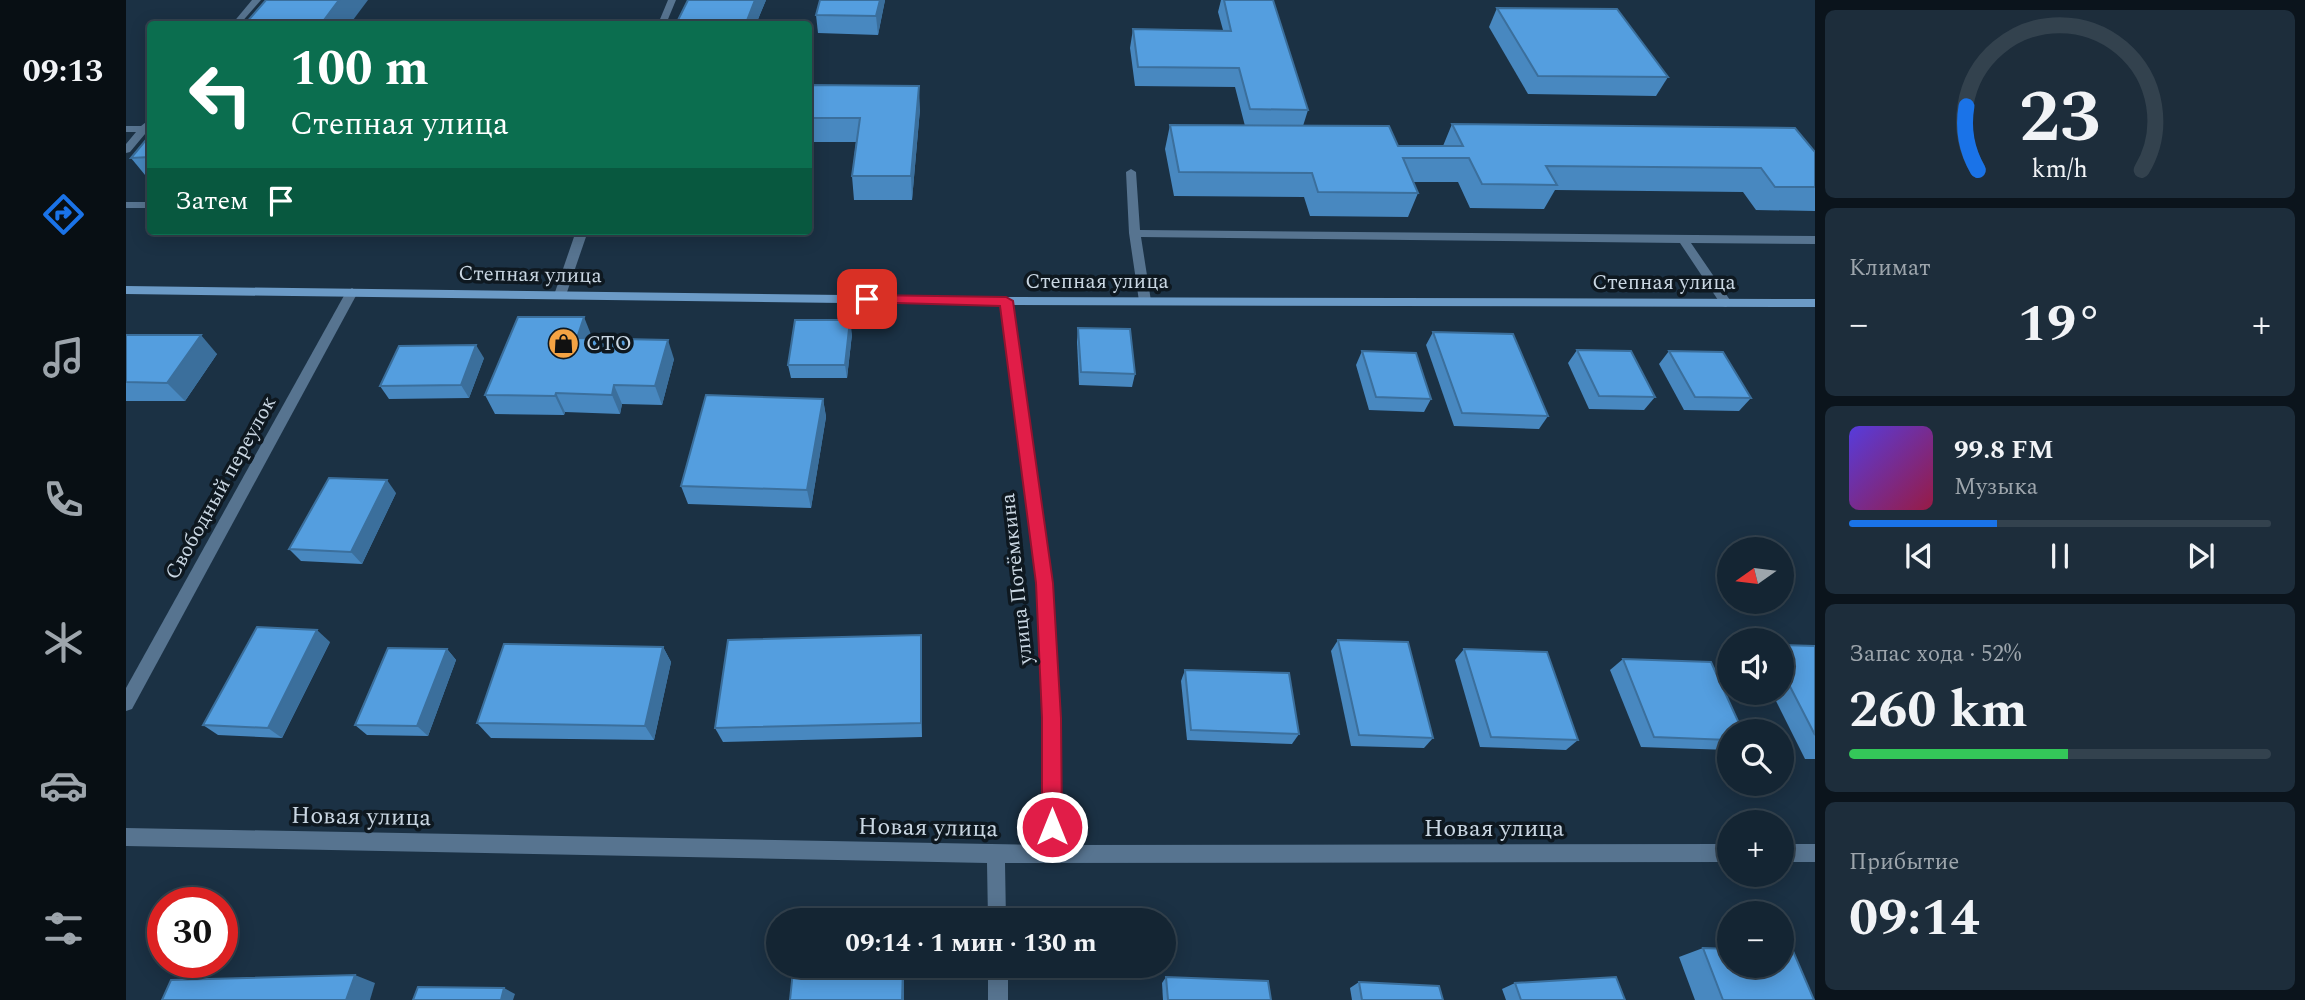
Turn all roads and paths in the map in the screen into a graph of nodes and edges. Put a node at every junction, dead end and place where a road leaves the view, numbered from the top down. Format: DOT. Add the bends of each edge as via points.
graph roads {
  1 [pos="257,0"];
  2 [pos="672,0"];
  3 [pos="239,21"];
  4 [pos="663,21"];
  5 [pos="147,126"];
  6 [pos="126,129"];
  7 [pos="126,150"];
  8 [pos="1131,172"];
  9 [pos="126,205"];
  10 [pos="147,205"];
  11 [pos="1135,233"];
  12 [pos="581,235"];
  13 [pos="1683,239"];
  14 [pos="1815,240"];
  15 [pos="126,290"];
  16 [pos="352,292"];
  17 [pos="561,295"];
  18 [pos="1006,301"];
  19 [pos="1146,302"];
  20 [pos="1726,303"];
  21 [pos="1815,303"];
  22 [pos="126,704"];
  23 [pos="126,838"];
  24 [pos="1717,853"];
  25 [pos="1794,853"];
  26 [pos="1815,853"];
  27 [pos="996,854"];
  28 [pos="1052,854"];
  29 [pos="997,908"];
  30 [pos="998,978"];
  31 [pos="998,1000"];
  1 -- 3 [label="street"];
  2 -- 4 [label="street"];
  5 -- 6 [label="street"];
  5 -- 7 [label="street"];
  8 -- 11 [label="street"];
  9 -- 10 [label="street"];
  11 -- 13 [label="street"];
  11 -- 19 [label="street"];
  12 -- 17 [label="street"];
  13 -- 14 [label="street"];
  13 -- 20 [label="street"];
  15 -- 16 [label="main road, Степная улица"];
  16 -- 17 [label="main road, Степная улица"];
  16 -- 22 [label="street, Свободный переулок"];
  17 -- 18 [label="main road, Степная улица"];
  18 -- 19 [label="main road, Степная улица"];
  18 -- 28 [label="street, улица Потёмкина" via="1044,583 1052,718"];
  19 -- 20 [label="main road, Степная улица"];
  20 -- 21 [label="main road, Степная улица"];
  23 -- 27 [label="street, Новая улица"];
  24 -- 28 [label="street, Новая улица"];
  25 -- 26 [label="street"];
  27 -- 28 [label="street, Новая улица"];
  27 -- 29 [label="street"];
  30 -- 31 [label="street"];
}
